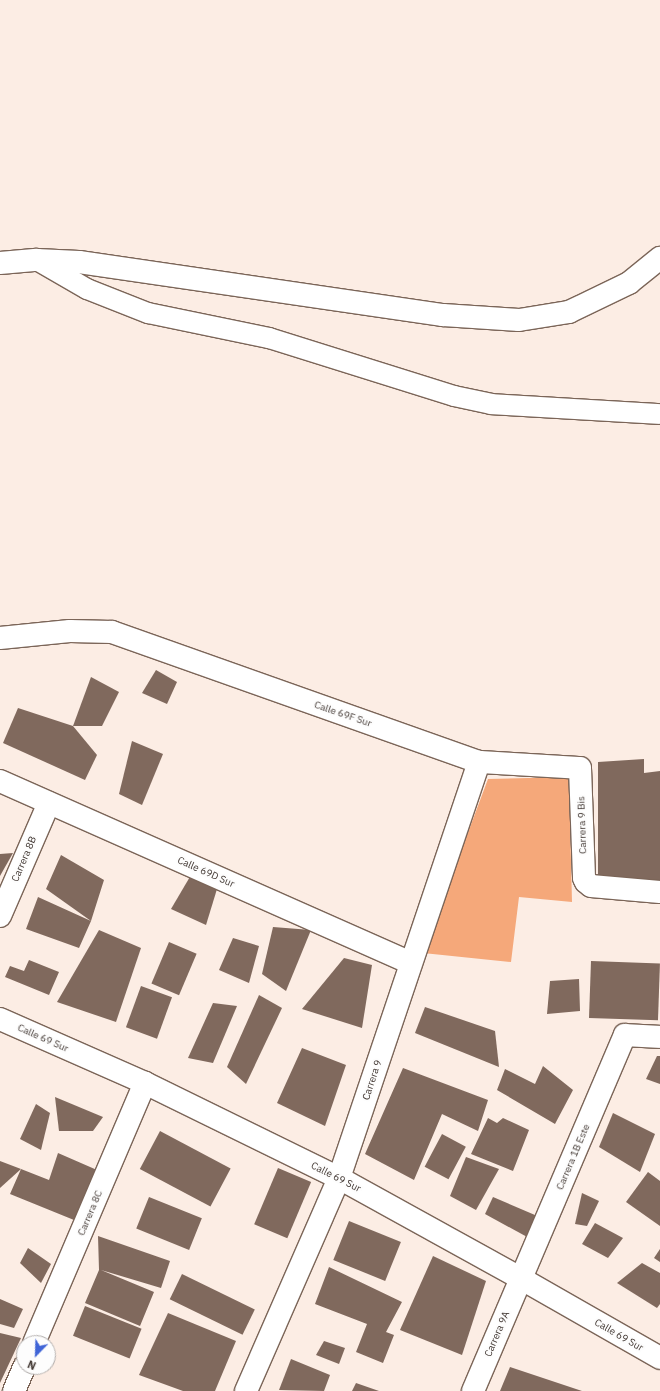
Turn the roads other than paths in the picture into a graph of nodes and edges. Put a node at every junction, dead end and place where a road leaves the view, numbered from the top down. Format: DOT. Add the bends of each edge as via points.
graph roads {
  1 [pos="660,258"];
  2 [pos="37,260"];
  3 [pos="0,263"];
  4 [pos="660,414"];
  5 [pos="0,638"];
  6 [pos="479,762"];
  7 [pos="580,768"];
  8 [pos="0,781"];
  9 [pos="49,803"];
  10 [pos="660,892"];
  11 [pos="0,916"];
  12 [pos="411,963"];
  13 [pos="0,1019"];
  14 [pos="660,1037"];
  15 [pos="145,1083"];
  16 [pos="339,1178"];
  17 [pos="520,1278"];
  18 [pos="37,1335"];
  19 [pos="660,1358"];
  20 [pos="21,1375"];
  21 [pos="14,1391"];
  22 [pos="246,1391"];
  23 [pos="473,1391"];
  1 -- 2 [label="street" via="629,283 568,312 519,320 443,315 79,262"];
  2 -- 3 [label="street"];
  2 -- 4 [label="lane" via="87,289 148,313 269,338 454,396 491,404"];
  5 -- 6 [label="street, Calle 69F Sur" via="70,631 112,632"];
  6 -- 7 [label="street, Calle 69F Sur"];
  6 -- 12 [label="street, Carrera 9"];
  7 -- 10 [label="street, Carrera 9 Bis" via="586,882 591,886"];
  8 -- 9 [label="street, Calle 69D Sur"];
  9 -- 11 [label="street, Carrera 8B"];
  9 -- 12 [label="street, Calle 69D Sur"];
  12 -- 16 [label="street, Carrera 9"];
  13 -- 15 [label="street, Calle 69 Sur"];
  14 -- 17 [label="street, Carrera 1B Este" via="625,1035"];
  15 -- 16 [label="street, Calle 69 Sur"];
  15 -- 18 [label="street, Carrera 8C"];
  16 -- 17 [label="street, Calle 69 Sur"];
  16 -- 22 [label="street, Carrera 9"];
  17 -- 19 [label="street, Calle 69 Sur"];
  17 -- 23 [label="street, Carrera 9A"];
  20 -- 21 [label="street"];
}
